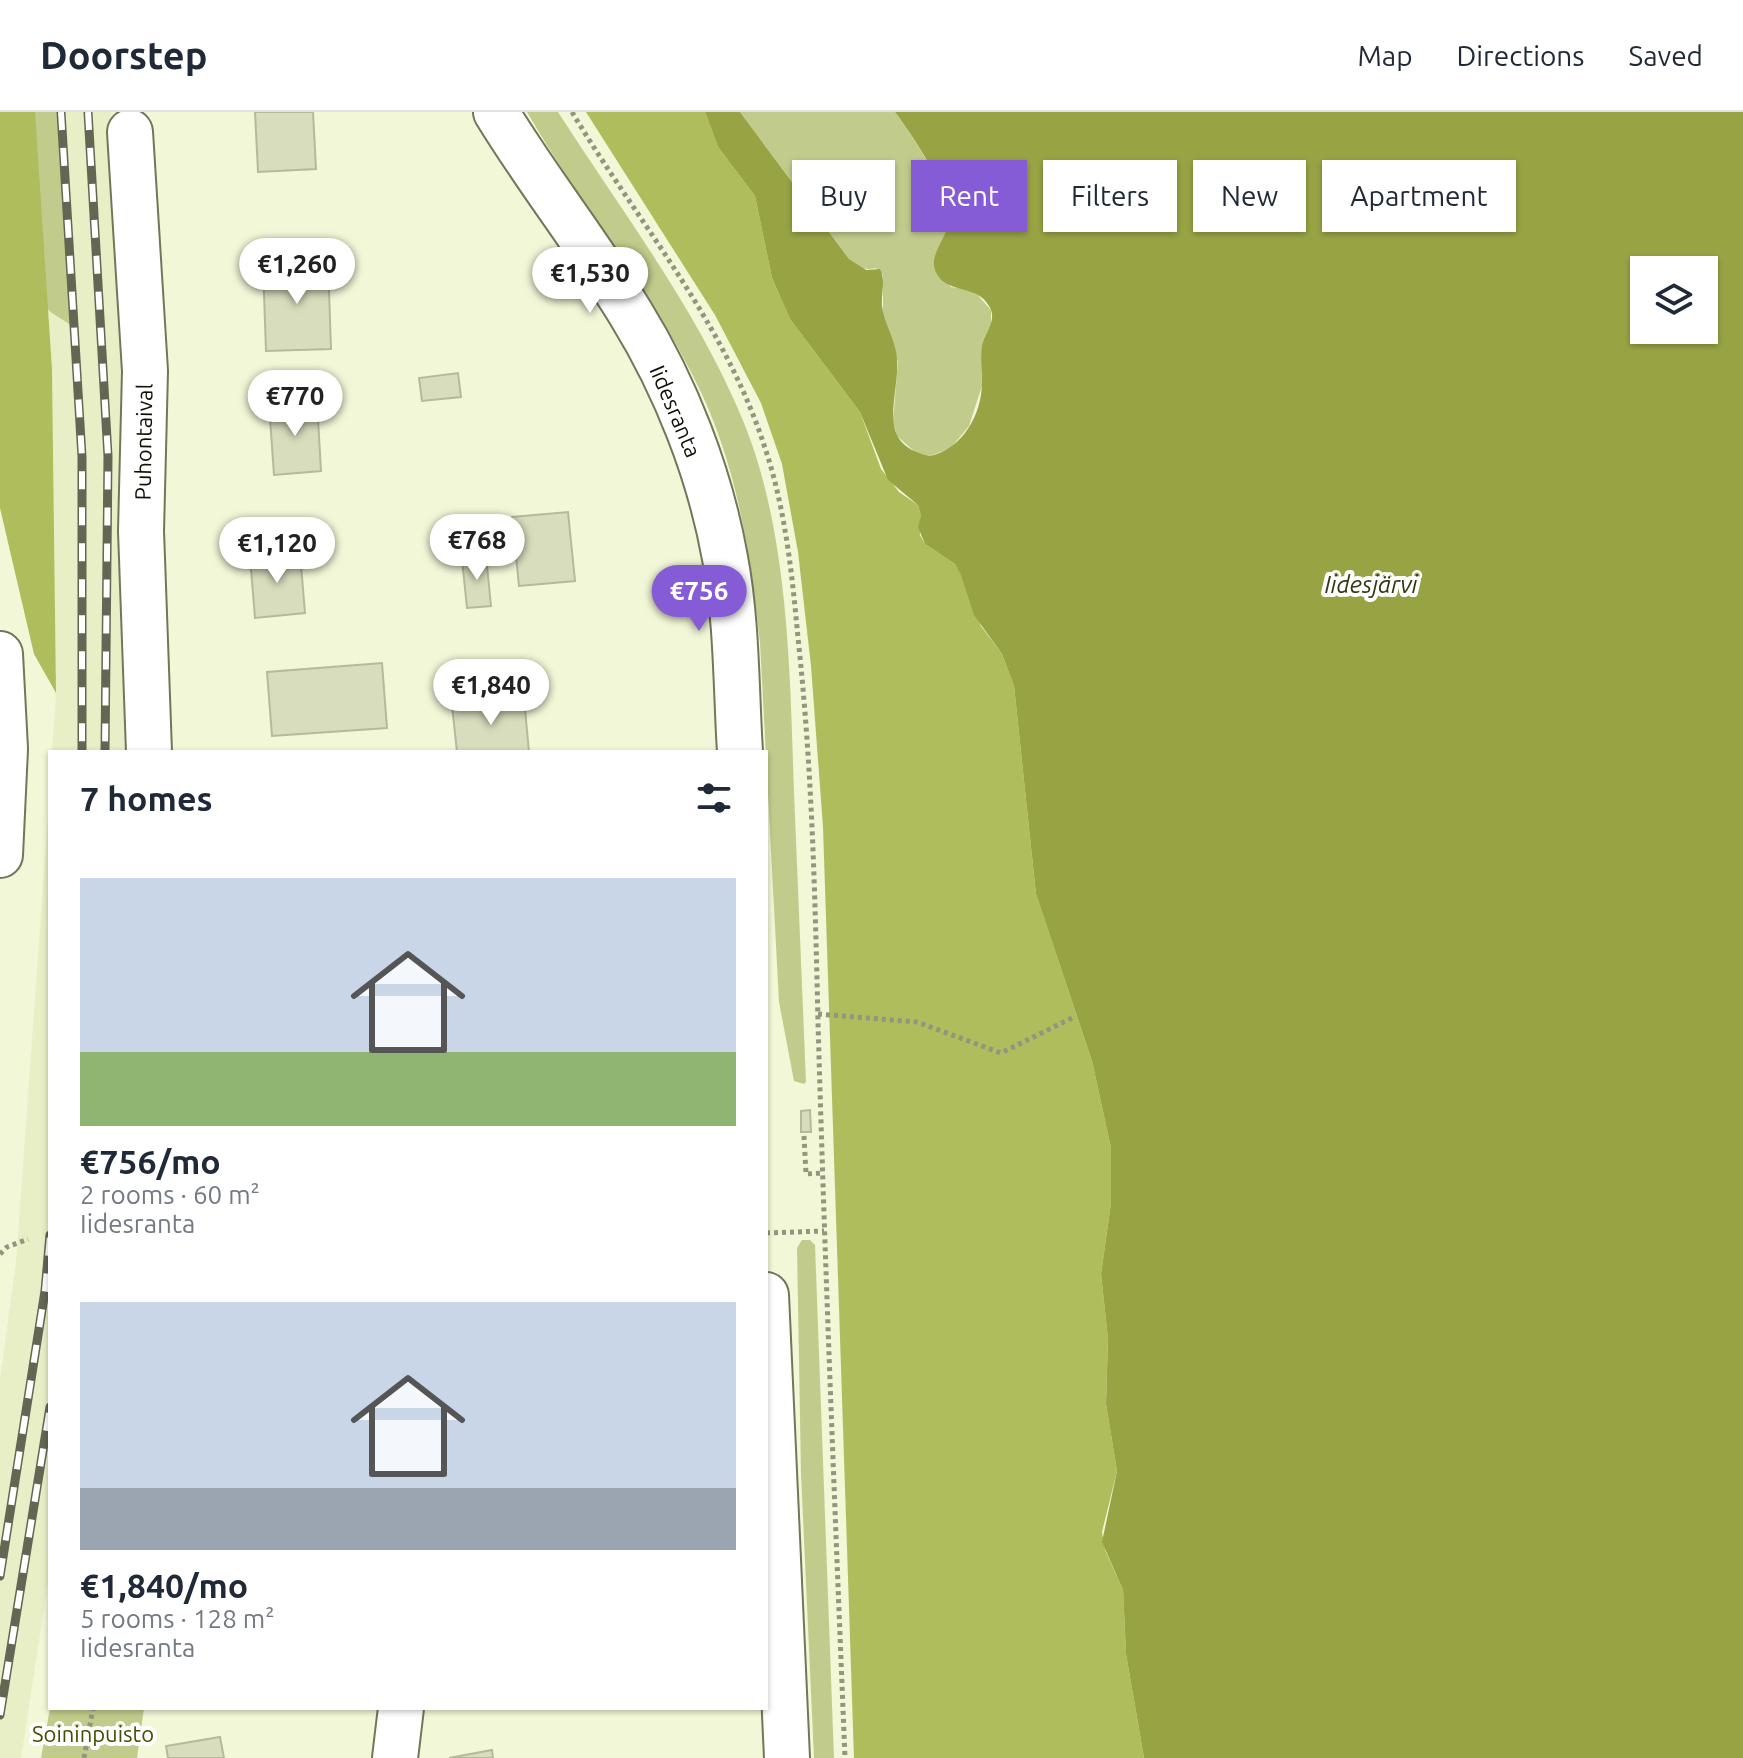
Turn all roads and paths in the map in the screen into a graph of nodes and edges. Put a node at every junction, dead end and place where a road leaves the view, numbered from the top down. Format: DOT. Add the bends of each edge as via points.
graph roads {
  1 [pos="496,112"];
  2 [pos="572,112"];
  3 [pos="130,132"];
  4 [pos="0,654"];
  5 [pos="149,750"];
  6 [pos="740,750"];
  7 [pos="0,855"];
  8 [pos="818,1014"];
  9 [pos="1072,1018"];
  10 [pos="804,1136"];
  11 [pos="822,1173"];
  12 [pos="824,1231"];
  13 [pos="768,1233"];
  14 [pos="28,1239"];
  15 [pos="0,1254"];
  16 [pos="768,1339"];
  17 [pos="93,1710"];
  18 [pos="401,1710"];
  19 [pos="84,1758"];
  20 [pos="395,1758"];
  21 [pos="787,1758"];
  22 [pos="845,1758"];
  1 -- 6 [label="main road, Iidesranta" via="537,181 631,315 675,398 714,505 726,559"];
  2 -- 8 [label="path" via="718,342 766,449 792,575 807,721"];
  3 -- 5 [label="main road, Puhontaival" via="145,371 141,531"];
  4 -- 7 [label="main road" via="5,749"];
  8 -- 9 [label="path" via="917,1022 1001,1053"];
  8 -- 11 [label="path"];
  10 -- 11 [label="path" via="806,1174"];
  11 -- 12 [label="path"];
  12 -- 13 [label="path"];
  12 -- 22 [label="path"];
  14 -- 15 [label="path"];
  16 -- 21 [label="main road"];
  17 -- 19 [label="path"];
  18 -- 20 [label="main road"];
}
